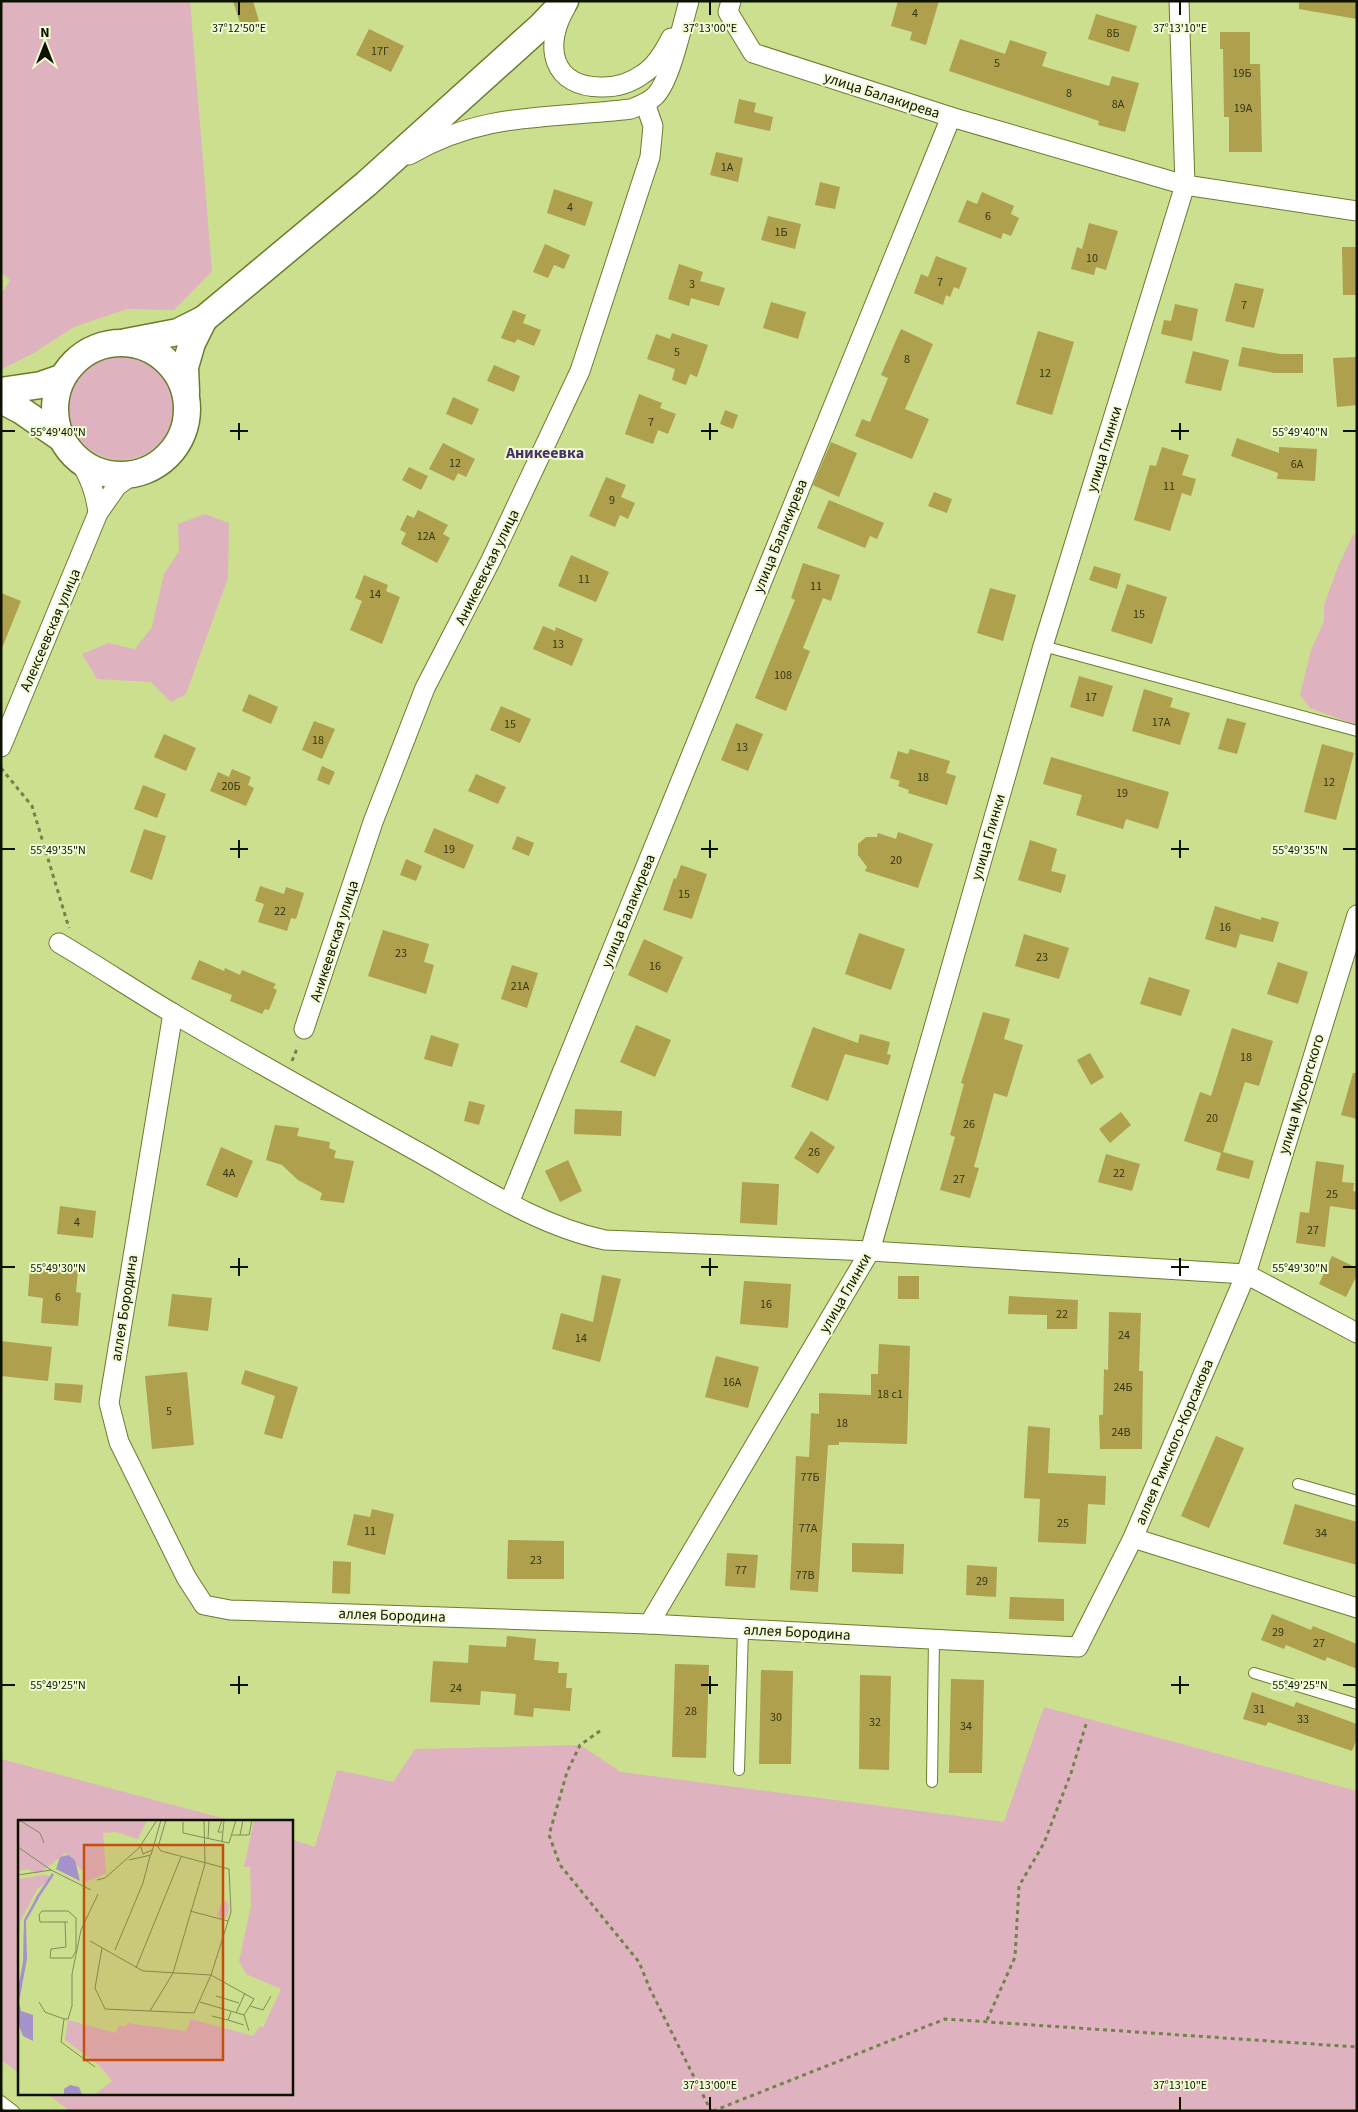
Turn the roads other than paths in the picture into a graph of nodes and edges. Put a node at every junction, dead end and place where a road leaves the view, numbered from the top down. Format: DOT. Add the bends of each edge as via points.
graph roads {
  1 [pos="565,1"];
  2 [pos="569,1"];
  3 [pos="731,1"];
  4 [pos="1179,1"];
  5 [pos="688,5"];
  6 [pos="645,103"];
  7 [pos="950,117"];
  8 [pos="366,184"];
  9 [pos="1185,185"];
  10 [pos="1357,211"];
  11 [pos="204,319"];
  12 [pos="126,342"];
  13 [pos="61,378"];
  14 [pos="1,391"];
  15 [pos="186,395"];
  16 [pos="1,400"];
  17 [pos="61,438"];
  18 [pos="79,460"];
  19 [pos="132,475"];
  20 [pos="98,513"];
  21 [pos="1043,646"];
  22 [pos="1357,731"];
  23 [pos="1,747"];
  24 [pos="1357,915"];
  25 [pos="65,938"];
  26 [pos="173,1013"];
  27 [pos="304,1029"];
  28 [pos="509,1203"];
  29 [pos="870,1251"];
  30 [pos="1246,1274"];
  31 [pos="1357,1333"];
  32 [pos="1298,1484"];
  33 [pos="1357,1501"];
  34 [pos="1133,1538"];
  35 [pos="1357,1608"];
  36 [pos="649,1624"];
  37 [pos="743,1630"];
  38 [pos="934,1639"];
  39 [pos="1254,1673"];
  40 [pos="1357,1704"];
  41 [pos="739,1770"];
  42 [pos="932,1782"];
  43 [pos="1,2102"];
  44 [pos="14,2111"];
  1 -- 8 [label="street"];
  2 -- 5 [label="street" via="554,33 555,59 566,78 594,88 623,84 643,74 662,55"];
  3 -- 7 [label="street, улица Балакирева" via="728,12 753,53"];
  4 -- 9 [label="street, улица Глинки"];
  5 -- 6 [label="street" via="665,84"];
  6 -- 8 [label="street" via="631,109 522,117 487,123 457,132 416,151"];
  6 -- 27 [label="street, Аникеевская улица" via="653,126 650,157 580,371 492,560 425,688 373,822"];
  7 -- 9 [label="street"];
  7 -- 28 [label="street, улица Балакирева"];
  8 -- 11 [label="street"];
  9 -- 10 [label="street"];
  9 -- 21 [label="street, улица Глинки"];
  11 -- 12 [label="street" via="178,332"];
  11 -- 15 [label="street" via="185,367"];
  12 -- 13 [label="street" via="107,343 88,350"];
  12 -- 15 [label="street" via="147,347 165,358 179,375"];
  13 -- 14 [label="street"];
  13 -- 17 [label="street" via="54,418"];
  15 -- 19 [label="street" via="188,416 182,437 169,455 152,468"];
  16 -- 17 [label="street"];
  17 -- 18 [label="street"];
  18 -- 19 [label="street" via="90,468 110,474"];
  18 -- 20 [label="street" via="89,476"];
  19 -- 20 [label="street, Алексеевская улица" via="117,486"];
  20 -- 23 [label="street, Алексеевская улица"];
  21 -- 22 [label="lane"];
  21 -- 29 [label="street, улица Глинки"];
  24 -- 30 [label="street, улица Мусоргского"];
  25 -- 26 [label="street"];
  26 -- 28 [label="street"];
  26 -- 36 [label="street, аллея Бородина" via="109,1403 119,1442 186,1577 204,1605 230,1610"];
  28 -- 29 [label="street" via="580,1235 605,1240"];
  29 -- 30 [label="street"];
  29 -- 36 [label="street, улица Глинки"];
  30 -- 31 [label="street"];
  30 -- 34 [label="street, аллея Римского-Корсакова"];
  32 -- 33 [label="lane"];
  34 -- 35 [label="street, аллея Римского-Корсакова"];
  34 -- 38 [label="street, аллея Бородина" via="1078,1647"];
  36 -- 37 [label="street, аллея Бородина"];
  37 -- 38 [label="street, аллея Бородина"];
  37 -- 41 [label="lane"];
  38 -- 42 [label="lane"];
  39 -- 40 [label="lane"];
  43 -- 44 [label="lane"];
}
